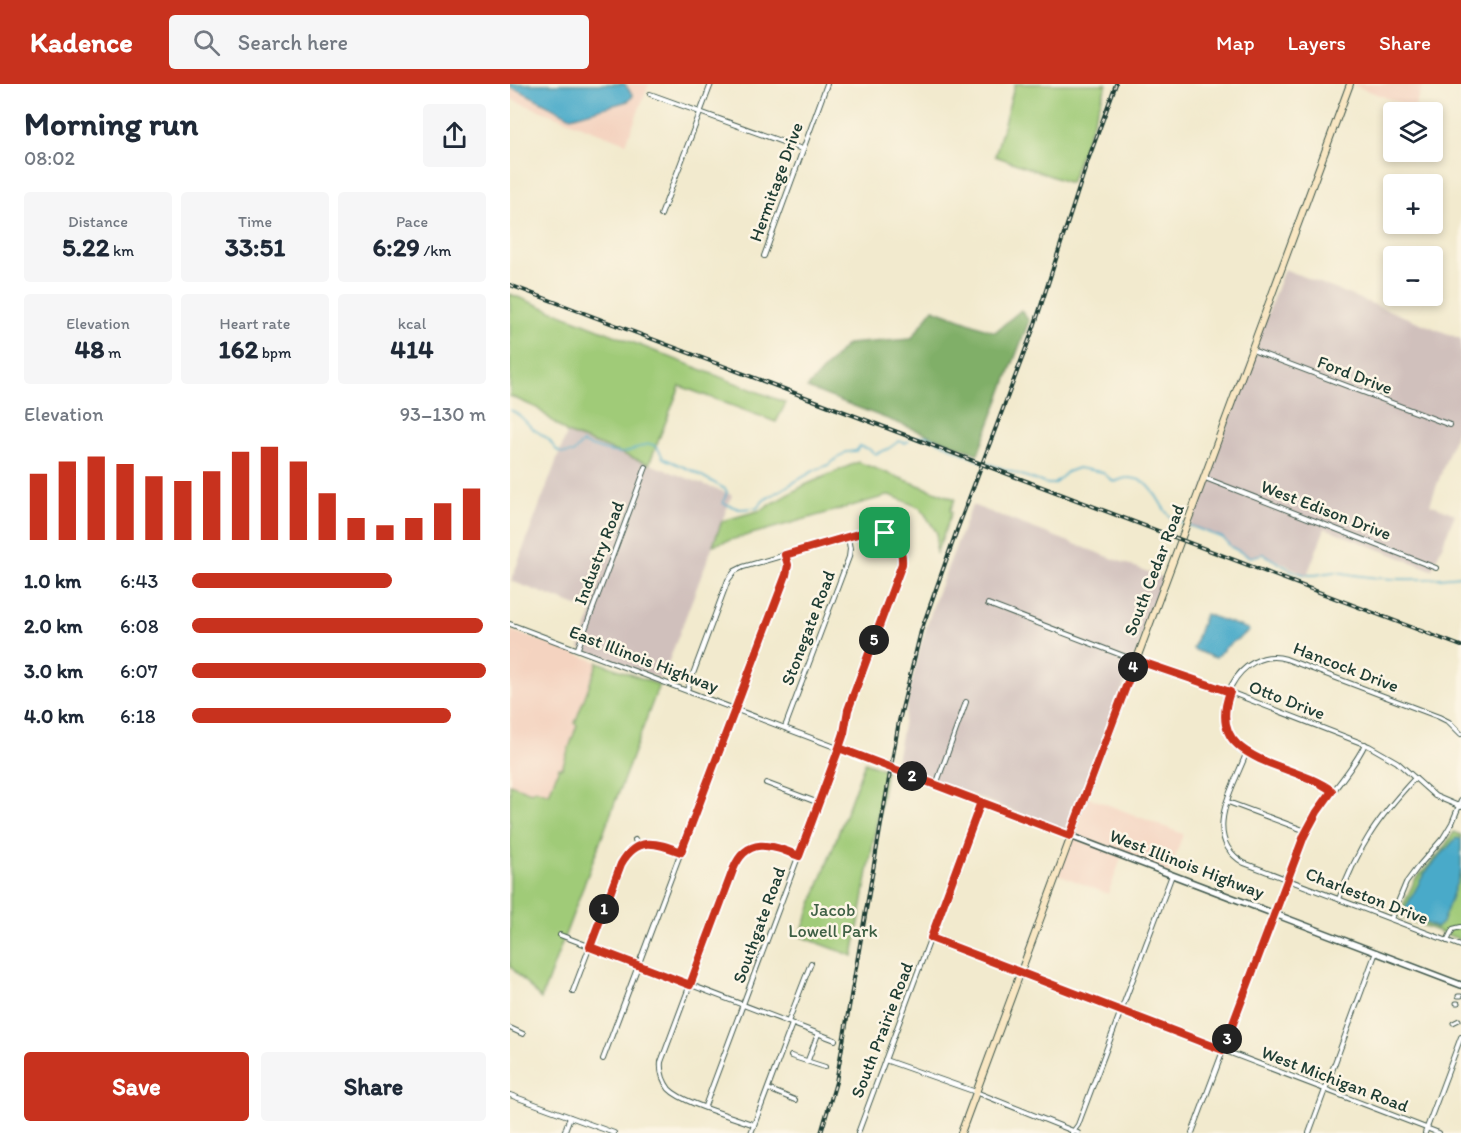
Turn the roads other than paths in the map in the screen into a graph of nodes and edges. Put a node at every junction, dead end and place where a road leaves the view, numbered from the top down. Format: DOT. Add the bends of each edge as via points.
graph roads {
  1 [pos="711,84"];
  2 [pos="827,84"];
  3 [pos="1350,84"];
  4 [pos="650,94"];
  5 [pos="700,112"];
  6 [pos="802,149"];
  7 [pos="661,215"];
  8 [pos="764,256"];
  9 [pos="1252,350"];
  10 [pos="1450,425"];
  11 [pos="646,467"];
  12 [pos="1205,478"];
  13 [pos="848,537"];
  14 [pos="785,555"];
  15 [pos="1436,568"];
  16 [pos="988,604"];
  17 [pos="510,624"];
  18 [pos="578,648"];
  19 [pos="1136,660"];
  20 [pos="687,690"];
  21 [pos="1230,692"];
  22 [pos="966,702"];
  23 [pos="736,709"];
  24 [pos="785,727"];
  25 [pos="1461,734"];
  26 [pos="1365,744"];
  27 [pos="839,748"];
  28 [pos="1246,754"];
  29 [pos="1415,778"];
  30 [pos="766,783"];
  31 [pos="936,785"];
  32 [pos="1332,791"];
  33 [pos="1461,801"];
  34 [pos="981,802"];
  35 [pos="1228,802"];
  36 [pos="819,803"];
  37 [pos="1460,806"];
  38 [pos="1306,831"];
  39 [pos="1070,836"];
  40 [pos="635,840"];
  41 [pos="638,846"];
  42 [pos="681,852"];
  43 [pos="799,856"];
  44 [pos="1172,874"];
  45 [pos="1287,880"];
  46 [pos="1339,899"];
  47 [pos="1274,914"];
  48 [pos="1391,919"];
  49 [pos="1461,927"];
  50 [pos="560,935"];
  51 [pos="931,938"];
  52 [pos="1447,941"];
  53 [pos="1461,946"];
  54 [pos="590,947"];
  55 [pos="1376,952"];
  56 [pos="811,963"];
  57 [pos="639,965"];
  58 [pos="1019,972"];
  59 [pos="690,985"];
  60 [pos="1461,985"];
  61 [pos="573,991"];
  62 [pos="743,1005"];
  63 [pos="1121,1011"];
  64 [pos="1459,1020"];
  65 [pos="790,1023"];
  66 [pos="1453,1023"];
  67 [pos="510,1028"];
  68 [pos="523,1034"];
  69 [pos="818,1034"];
  70 [pos="1461,1037"];
  71 [pos="835,1040"];
  72 [pos="1223,1050"];
  73 [pos="792,1056"];
  74 [pos="603,1059"];
  75 [pos="808,1060"];
  76 [pos="885,1060"];
  77 [pos="825,1067"];
  78 [pos="768,1089"];
  79 [pos="1324,1089"];
  80 [pos="976,1092"];
  81 [pos="510,1095"];
  82 [pos="795,1100"];
  83 [pos="705,1106"];
  84 [pos="570,1117"];
  85 [pos="754,1125"];
  86 [pos="1426,1131"];
  87 [pos="1074,1132"];
  88 [pos="564,1133"];
  89 [pos="614,1133"];
  90 [pos="751,1133"];
  91 [pos="858,1133"];
  92 [pos="961,1133"];
  93 [pos="1192,1133"];
  94 [pos="1309,1133"];
  95 [pos="1439,1133"];
  1 -- 5 [label="street"];
  2 -- 6 [label="street, Hermitage Drive"];
  3 -- 9 [label="main road, South Cedar Road"];
  4 -- 5 [label="street"];
  5 -- 6 [label="street"];
  5 -- 7 [label="street"];
  6 -- 8 [label="street, Hermitage Drive"];
  9 -- 10 [label="street, Ford Drive"];
  9 -- 12 [label="main road, South Cedar Road"];
  11 -- 18 [label="street, Industry Road"];
  12 -- 15 [label="street, West Edison Drive"];
  12 -- 19 [label="main road, South Cedar Road"];
  13 -- 14 [label="street"];
  13 -- 24 [label="street, Stonegate Road" via="849,557"];
  13 -- 27 [label="street, Southgate Road" via="879,531 892,537 903,558 848,710"];
  14 -- 20 [label="street" via="742,567 728,580"];
  14 -- 23 [label="street" via="786,575"];
  16 -- 19 [label="street, Otto Drive"];
  17 -- 18 [label="street, East Illinois Highway"];
  18 -- 20 [label="street, East Illinois Highway"];
  19 -- 21 [label="street, Otto Drive"];
  19 -- 39 [label="main road, South Cedar Road"];
  20 -- 23 [label="street, East Illinois Highway"];
  21 -- 25 [label="street, Hancock Drive" via="1236,677 1248,664 1264,657 1280,657 1439,717"];
  21 -- 26 [label="street, Otto Drive"];
  21 -- 28 [label="street" via="1224,708 1226,727 1232,741"];
  22 -- 31 [label="street"];
  23 -- 24 [label="street, East Illinois Highway"];
  23 -- 42 [label="street"];
  24 -- 27 [label="street, East Illinois Highway"];
  26 -- 29 [label="street, Otto Drive" via="1391,757"];
  26 -- 32 [label="street" via="1352,768"];
  27 -- 31 [label="street, East Illinois Highway"];
  27 -- 36 [label="street, Southgate Road"];
  28 -- 32 [label="street" via="1317,781"];
  28 -- 35 [label="street, Charleston Drive"];
  29 -- 37 [label="street, Otto Drive" via="1435,796"];
  29 -- 46 [label="street" via="1365,840"];
  30 -- 36 [label="street"];
  31 -- 34 [label="street, East Illinois Highway"];
  32 -- 38 [label="street"];
  33 -- 37 [label="street"];
  34 -- 39 [label="street, East Illinois Highway"];
  34 -- 51 [label="street, South Prairie Road"];
  35 -- 38 [label="street"];
  35 -- 45 [label="street, Charleston Drive" via="1221,828 1230,851 1242,862"];
  36 -- 43 [label="street, Southgate Road"];
  37 -- 48 [label="street" via="1443,838 1406,884"];
  38 -- 45 [label="street"];
  39 -- 44 [label="street, West Illinois Highway"];
  39 -- 58 [label="main road, South Cedar Road"];
  40 -- 41 [label="street"];
  41 -- 42 [label="street" via="660,844"];
  41 -- 54 [label="street" via="627,853 621,864"];
  42 -- 57 [label="street"];
  43 -- 59 [label="street" via="768,845 752,847 740,856"];
  43 -- 62 [label="street, Southgate Road"];
  44 -- 47 [label="street, West Illinois Highway"];
  44 -- 63 [label="street"];
  45 -- 46 [label="street, Charleston Drive"];
  45 -- 47 [label="street"];
  46 -- 48 [label="street, Charleston Drive"];
  47 -- 55 [label="street, West Illinois Highway"];
  47 -- 72 [label="street"];
  48 -- 52 [label="street, Charleston Drive"];
  49 -- 52 [label="street" via="1453,929"];
  50 -- 54 [label="street"];
  51 -- 58 [label="street, West Michigan Road"];
  51 -- 76 [label="street, South Prairie Road"];
  52 -- 53 [label="street, Charleston Drive"];
  54 -- 57 [label="street"];
  54 -- 61 [label="street"];
  55 -- 60 [label="street, West Illinois Highway"];
  55 -- 79 [label="street"];
  56 -- 65 [label="street"];
  57 -- 59 [label="street"];
  57 -- 74 [label="street"];
  58 -- 63 [label="street, West Michigan Road"];
  58 -- 80 [label="main road, South Cedar Road"];
  59 -- 62 [label="street"];
  59 -- 83 [label="street" via="662,1058 661,1073 674,1093"];
  62 -- 65 [label="street"];
  62 -- 83 [label="street, Southgate Road"];
  63 -- 72 [label="street, West Michigan Road"];
  63 -- 87 [label="street"];
  64 -- 66 [label="street"];
  65 -- 69 [label="street"];
  65 -- 78 [label="street"];
  67 -- 68 [label="street"];
  69 -- 71 [label="street"];
  69 -- 75 [label="street"];
  70 -- 86 [label="street"];
  72 -- 79 [label="street, West Michigan Road"];
  72 -- 93 [label="street"];
  73 -- 75 [label="street"];
  75 -- 77 [label="street"];
  76 -- 80 [label="street"];
  76 -- 91 [label="street, South Prairie Road"];
  78 -- 82 [label="street"];
  78 -- 85 [label="street"];
  79 -- 86 [label="street, West Michigan Road"];
  79 -- 94 [label="street"];
  80 -- 87 [label="street"];
  80 -- 92 [label="main road, South Cedar Road"];
  81 -- 84 [label="street"];
  83 -- 85 [label="street"];
  84 -- 88 [label="street"];
  84 -- 89 [label="street"];
  85 -- 90 [label="street"];
  86 -- 95 [label="street, West Michigan Road"];
}
